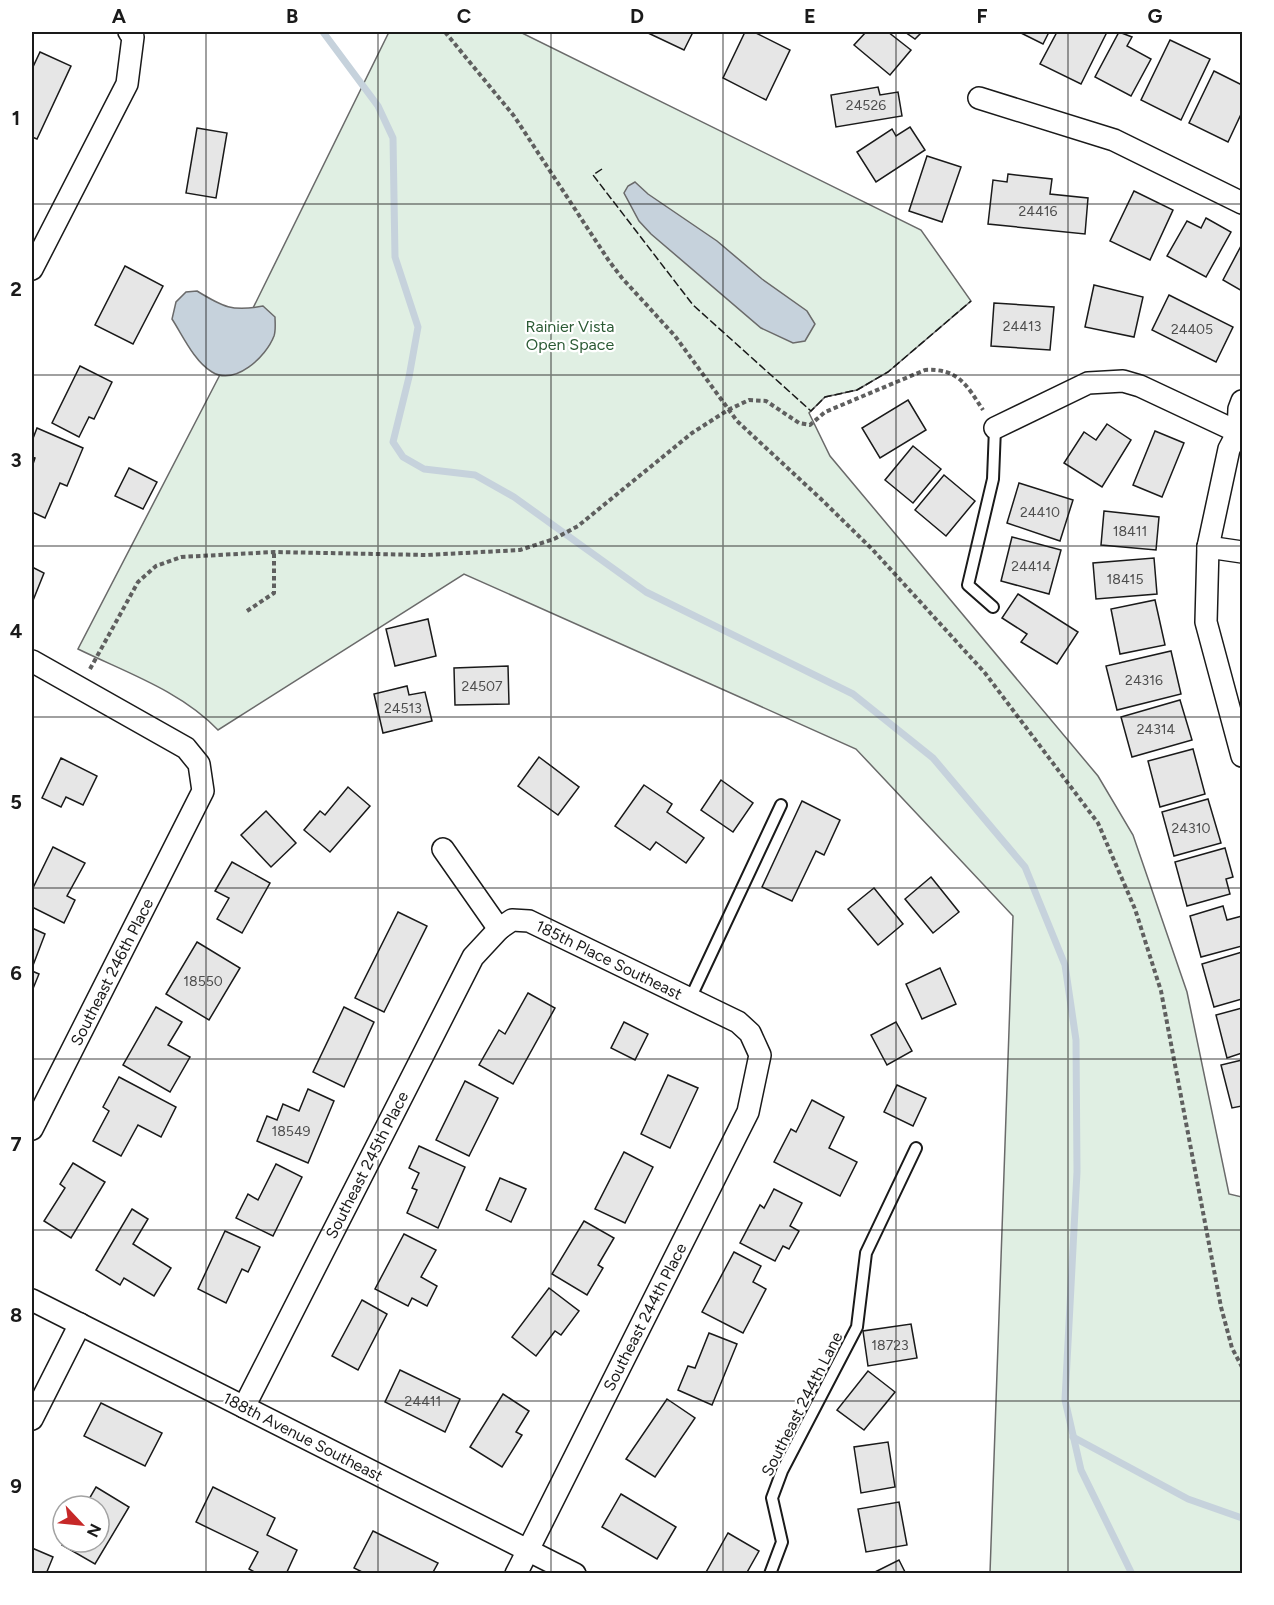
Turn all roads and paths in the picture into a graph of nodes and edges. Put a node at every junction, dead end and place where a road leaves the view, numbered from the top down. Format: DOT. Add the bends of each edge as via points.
graph roads {
  1 [pos="129,32"];
  2 [pos="445,32"];
  3 [pos="979,98"];
  4 [pos="1242,203"];
  5 [pos="32,269"];
  6 [pos="1242,402"];
  7 [pos="728,410"];
  8 [pos="995,428"];
  9 [pos="1240,430"];
  10 [pos="1208,547"];
  11 [pos="274,552"];
  12 [pos="1242,552"];
  13 [pos="993,607"];
  14 [pos="247,611"];
  15 [pos="32,661"];
  16 [pos="79,688"];
  17 [pos="1242,756"];
  18 [pos="781,805"];
  19 [pos="443,849"];
  20 [pos="499,929"];
  21 [pos="690,999"];
  22 [pos="760,1055"];
  23 [pos="32,1129"];
  24 [pos="916,1148"];
  25 [pos="32,1300"];
  26 [pos="80,1324"];
  27 [pos="1242,1367"];
  28 [pos="244,1407"];
  29 [pos="32,1419"];
  30 [pos="529,1550"];
  31 [pos="516,1574"];
  32 [pos="575,1574"];
  33 [pos="770,1574"];
  1 -- 5 [label="street" via="133,37 127,84"];
  2 -- 7 [label="path" via="514,116 609,261 675,336"];
  3 -- 4 [label="street" via="1114,140"];
  6 -- 9 [label="street"];
  7 -- 8 [label="path" via="758,399 799,423 810,425 825,412 926,370 939,369 964,381"];
  7 -- 11 [label="path" via="692,434 578,526 520,550 426,555"];
  7 -- 27 [label="path" via="939,621 991,681 1098,823 1135,909 1161,991 1221,1307 1232,1348"];
  8 -- 9 [label="street" via="1088,383 1123,381"];
  8 -- 13 [label="lane" via="993,479 968,585"];
  9 -- 10 [label="street" via="1229,449"];
  10 -- 12 [label="street"];
  10 -- 17 [label="street" via="1206,621"];
  11 -- 14 [label="path" via="274,593"];
  11 -- 16 [label="path" via="181,557 156,566 138,582"];
  15 -- 16 [label="street"];
  16 -- 23 [label="street, Southeast 246th Place" via="186,748 199,764 203,791"];
  18 -- 21 [label="lane"];
  19 -- 20 [label="street"];
  20 -- 21 [label="street, 185th Place Southeast" via="512,920 529,921"];
  20 -- 28 [label="street, Southeast 245th Place" via="472,957"];
  21 -- 22 [label="street, 185th Place Southeast" via="738,1022 750,1033"];
  22 -- 30 [label="street, Southeast 244th Place" via="748,1112"];
  24 -- 33 [label="lane, Southeast 244th Lane" via="866,1253 857,1327 782,1471 772,1498 782,1542"];
  25 -- 26 [label="street, 188th Avenue Southeast"];
  26 -- 28 [label="street, 188th Avenue Southeast"];
  26 -- 29 [label="street"];
  28 -- 30 [label="street, 188th Avenue Southeast"];
  30 -- 31 [label="street, Southeast 244th Place"];
  30 -- 32 [label="street, 188th Avenue Southeast"];
}
